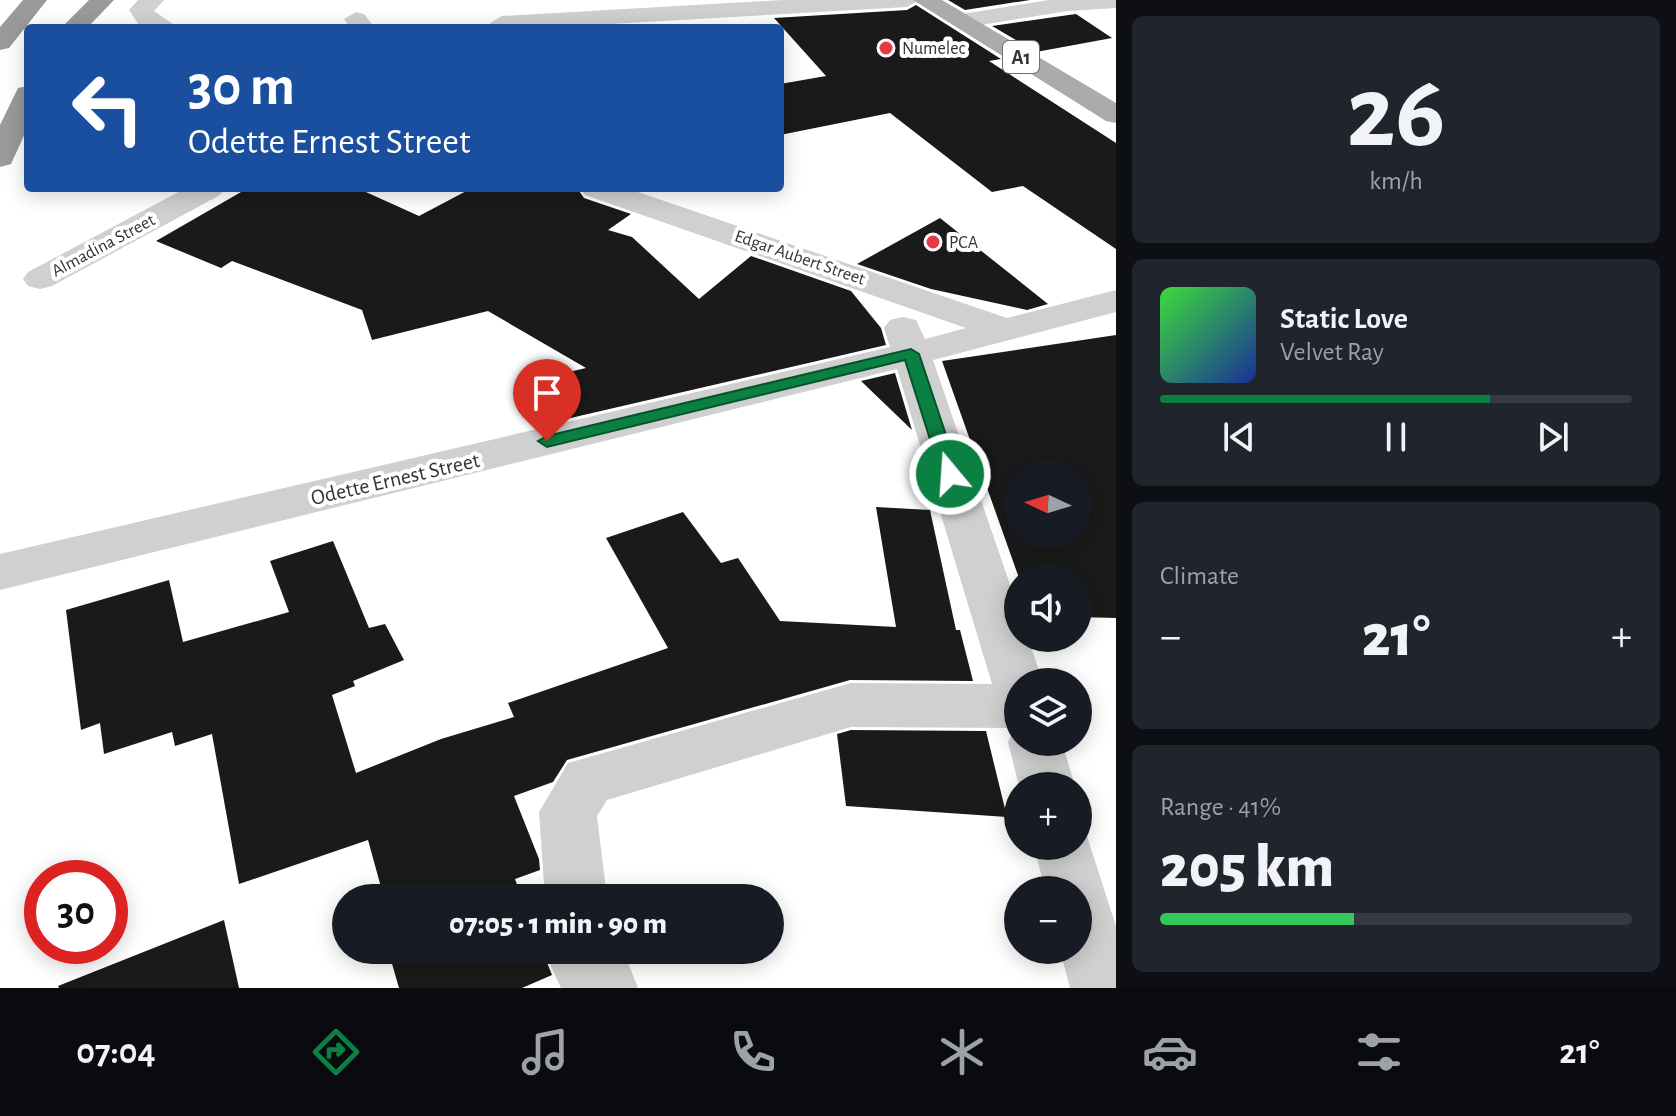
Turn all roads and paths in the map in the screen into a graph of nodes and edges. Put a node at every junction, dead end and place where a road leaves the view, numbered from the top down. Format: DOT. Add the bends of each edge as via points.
graph roads {
  1 [pos="35,0"];
  2 [pos="60,0"];
  3 [pos="94,0"];
  4 [pos="102,0"];
  5 [pos="152,0"];
  6 [pos="540,0"];
  7 [pos="907,0"];
  8 [pos="925,0"];
  9 [pos="1116,1"];
  10 [pos="1065,2"];
  11 [pos="962,21"];
  12 [pos="37,24"];
  13 [pos="75,24"];
  14 [pos="76,24"];
  15 [pos="157,24"];
  16 [pos="501,24"];
  17 [pos="529,24"];
  18 [pos="24,40"];
  19 [pos="0,43"];
  20 [pos="0,73"];
  21 [pos="24,103"];
  22 [pos="1116,115"];
  23 [pos="0,158"];
  24 [pos="202,192"];
  25 [pos="608,192"];
  26 [pos="40,279"];
  27 [pos="890,288"];
  28 [pos="1116,301"];
  29 [pos="1003,329"];
  30 [pos="911,354"];
  31 [pos="0,572"];
  32 [pos="1013,668"];
  33 [pos="1004,706"];
  34 [pos="575,884"];
  35 [pos="1092,952"];
  36 [pos="582,964"];
  37 [pos="606,988"];
  38 [pos="1102,988"];
  1 -- 19 [label="highway"];
  2 -- 12 [label="highway"];
  3 -- 13 [label="highway"];
  4 -- 14 [label="highway"];
  5 -- 15 [label="street" via="141,10"];
  6 -- 16 [label="street"];
  7 -- 17 [label="street"];
  8 -- 11 [label="main road, A1"];
  9 -- 10 [label="street"];
  10 -- 11 [label="street"];
  11 -- 22 [label="main road, A1"];
  18 -- 20 [label="highway"];
  21 -- 23 [label="highway"];
  24 -- 26 [label="street, Almadina Street"];
  25 -- 27 [label="street, Edgar Aubert Street"];
  27 -- 29 [label="street, Edgar Aubert Street"];
  27 -- 30 [label="street"];
  28 -- 29 [label="street, Odette Ernest Street"];
  29 -- 30 [label="street, Odette Ernest Street"];
  30 -- 31 [label="street, Odette Ernest Street"];
  30 -- 32 [label="street"];
  33 -- 34 [label="street" via="851,705 588,781 568,812"];
  35 -- 38 [label="street"];
  36 -- 37 [label="street"];
}
